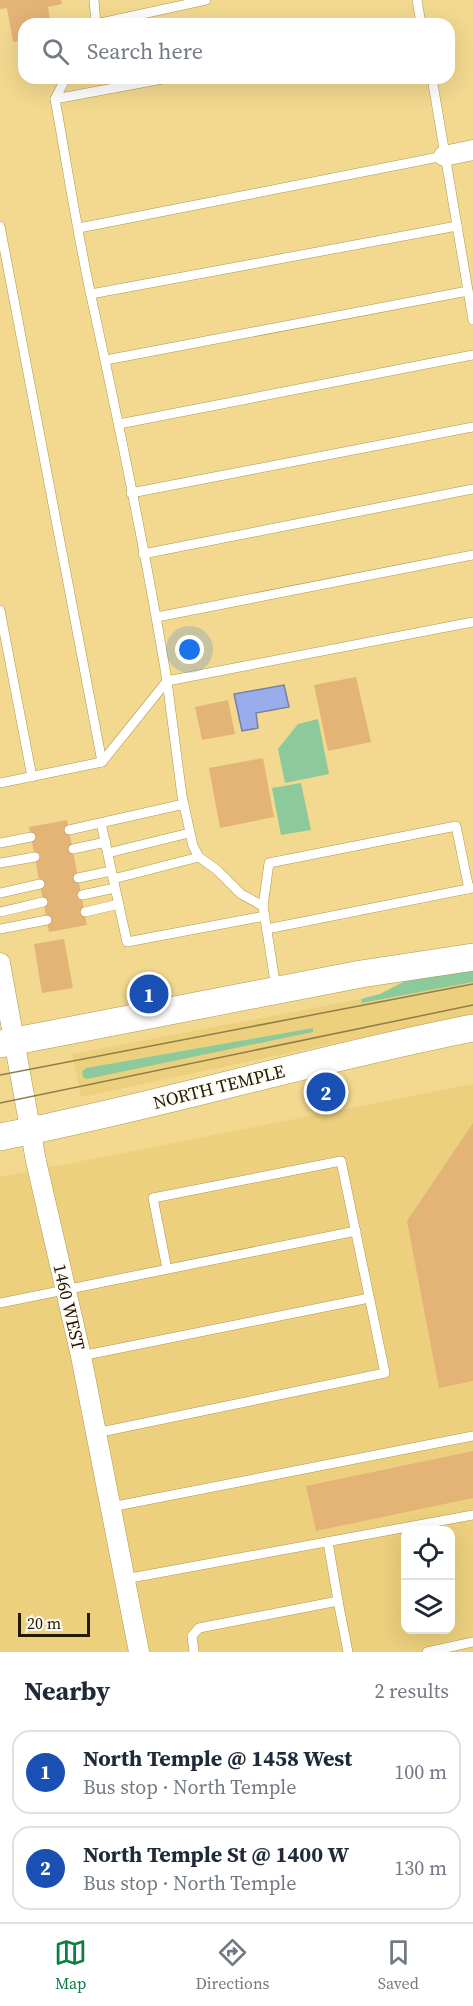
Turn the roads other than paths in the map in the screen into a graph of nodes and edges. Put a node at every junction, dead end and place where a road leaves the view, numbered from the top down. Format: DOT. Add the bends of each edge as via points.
graph roads {
  1 [pos="94,0"];
  2 [pos="206,0"];
  3 [pos="417,0"];
  4 [pos="189,2"];
  5 [pos="96,18"];
  6 [pos="121,18"];
  7 [pos="420,18"];
  8 [pos="63,84"];
  9 [pos="136,84"];
  10 [pos="433,84"];
  11 [pos="55,99"];
  12 [pos="473,150"];
  13 [pos="444,156"];
  14 [pos="0,226"];
  15 [pos="457,226"];
  16 [pos="79,228"];
  17 [pos="468,291"];
  18 [pos="91,294"];
  19 [pos="473,320"];
  20 [pos="473,355"];
  21 [pos="106,360"];
  22 [pos="119,424"];
  23 [pos="473,427"];
  24 [pos="473,489"];
  25 [pos="132,493"];
  26 [pos="143,554"];
  27 [pos="473,555"];
  28 [pos="0,610"];
  29 [pos="157,618"];
  30 [pos="473,622"];
  31 [pos="167,681"];
  32 [pos="102,762"];
  33 [pos="32,777"];
  34 [pos="0,783"];
  35 [pos="184,804"];
  36 [pos="101,823"];
  37 [pos="69,830"];
  38 [pos="189,833"];
  39 [pos="31,837"];
  40 [pos="106,842"];
  41 [pos="0,843"];
  42 [pos="73,849"];
  43 [pos="108,853"];
  44 [pos="35,857"];
  45 [pos="199,857"];
  46 [pos="0,863"];
  47 [pos="78,878"];
  48 [pos="113,879"];
  49 [pos="40,884"];
  50 [pos="471,888"];
  51 [pos="0,893"];
  52 [pos="82,895"];
  53 [pos="44,902"];
  54 [pos="118,904"];
  55 [pos="263,906"];
  56 [pos="0,912"];
  57 [pos="85,912"];
  58 [pos="265,916"];
  59 [pos="47,921"];
  60 [pos="0,929"];
  61 [pos="267,929"];
  62 [pos="473,957"];
  63 [pos="0,963"];
  64 [pos="276,990"];
  65 [pos="473,1028"];
  66 [pos="7,1042"];
  67 [pos="31,1131"];
  68 [pos="0,1137"];
  69 [pos="356,1232"];
  70 [pos="167,1269"];
  71 [pos="65,1289"];
  72 [pos="369,1298"];
  73 [pos="0,1303"];
  74 [pos="81,1356"];
  75 [pos="96,1433"];
  76 [pos="473,1436"];
  77 [pos="111,1507"];
  78 [pos="473,1515"];
  79 [pos="328,1542"];
  80 [pos="125,1579"];
  81 [pos="338,1601"];
  82 [pos="473,1642"];
  83 [pos="140,1652"];
  84 [pos="194,1652"];
  85 [pos="348,1652"];
  86 [pos="427,1652"];
  1 -- 5 [label="lane"];
  2 -- 4 [label="lane"];
  3 -- 7 [label="lane"];
  4 -- 6 [label="lane"];
  8 -- 11 [label="lane"];
  9 -- 11 [label="lane"];
  10 -- 13 [label="lane"];
  11 -- 16 [label="lane"];
  12 -- 13 [label="street"];
  13 -- 15 [label="lane"];
  13 -- 16 [label="lane"];
  14 -- 32 [label="lane"];
  15 -- 17 [label="lane"];
  15 -- 18 [label="lane"];
  16 -- 18 [label="lane"];
  17 -- 19 [label="lane"];
  17 -- 21 [label="lane"];
  18 -- 21 [label="lane"];
  20 -- 22 [label="lane"];
  21 -- 22 [label="lane"];
  22 -- 25 [label="lane"];
  23 -- 25 [label="lane"];
  24 -- 26 [label="lane"];
  25 -- 26 [label="lane"];
  26 -- 29 [label="lane"];
  27 -- 29 [label="lane"];
  28 -- 33 [label="lane"];
  29 -- 31 [label="lane"];
  30 -- 31 [label="lane"];
  31 -- 32 [label="lane"];
  31 -- 35 [label="lane"];
  32 -- 33 [label="lane"];
  33 -- 34 [label="lane"];
  35 -- 36 [label="lane"];
  35 -- 38 [label="lane"];
  36 -- 37 [label="lane"];
  36 -- 40 [label="lane"];
  38 -- 43 [label="lane"];
  38 -- 45 [label="lane"];
  39 -- 41 [label="lane"];
  40 -- 42 [label="lane"];
  40 -- 43 [label="lane"];
  43 -- 48 [label="lane"];
  44 -- 46 [label="lane"];
  45 -- 48 [label="lane"];
  45 -- 55 [label="lane" via="242,894"];
  47 -- 48 [label="lane"];
  48 -- 52 [label="lane"];
  48 -- 54 [label="lane"];
  49 -- 51 [label="lane"];
  50 -- 55 [label="lane" via="456,826 269,863"];
  50 -- 61 [label="lane"];
  53 -- 56 [label="lane"];
  54 -- 57 [label="lane"];
  54 -- 58 [label="lane" via="127,942"];
  55 -- 58 [label="lane"];
  58 -- 61 [label="lane"];
  59 -- 60 [label="lane"];
  61 -- 64 [label="lane"];
  62 -- 64 [label="main road"];
  63 -- 66 [label="street, 1460 WEST"];
  64 -- 66 [label="main road"];
  65 -- 67 [label="main road, NORTH TEMPLE"];
  66 -- 67 [label="street, 1460 WEST"];
  67 -- 68 [label="main road, NORTH TEMPLE"];
  67 -- 71 [label="street, 1460 WEST"];
  69 -- 70 [label="lane"];
  69 -- 70 [label="lane" via="342,1161 318,1165 153,1198"];
  69 -- 72 [label="lane"];
  70 -- 71 [label="lane"];
  71 -- 73 [label="lane"];
  71 -- 74 [label="street, 1460 WEST"];
  72 -- 74 [label="lane"];
  72 -- 75 [label="lane" via="385,1373"];
  74 -- 75 [label="street, 1460 WEST"];
  75 -- 77 [label="street, 1460 WEST"];
  76 -- 77 [label="lane"];
  77 -- 80 [label="street, 1460 WEST"];
  78 -- 79 [label="lane"];
  79 -- 80 [label="lane"];
  79 -- 81 [label="lane"];
  80 -- 83 [label="street, 1460 WEST"];
  81 -- 84 [label="lane" via="198,1628 192,1636"];
  81 -- 85 [label="lane"];
  82 -- 86 [label="lane"];
}
